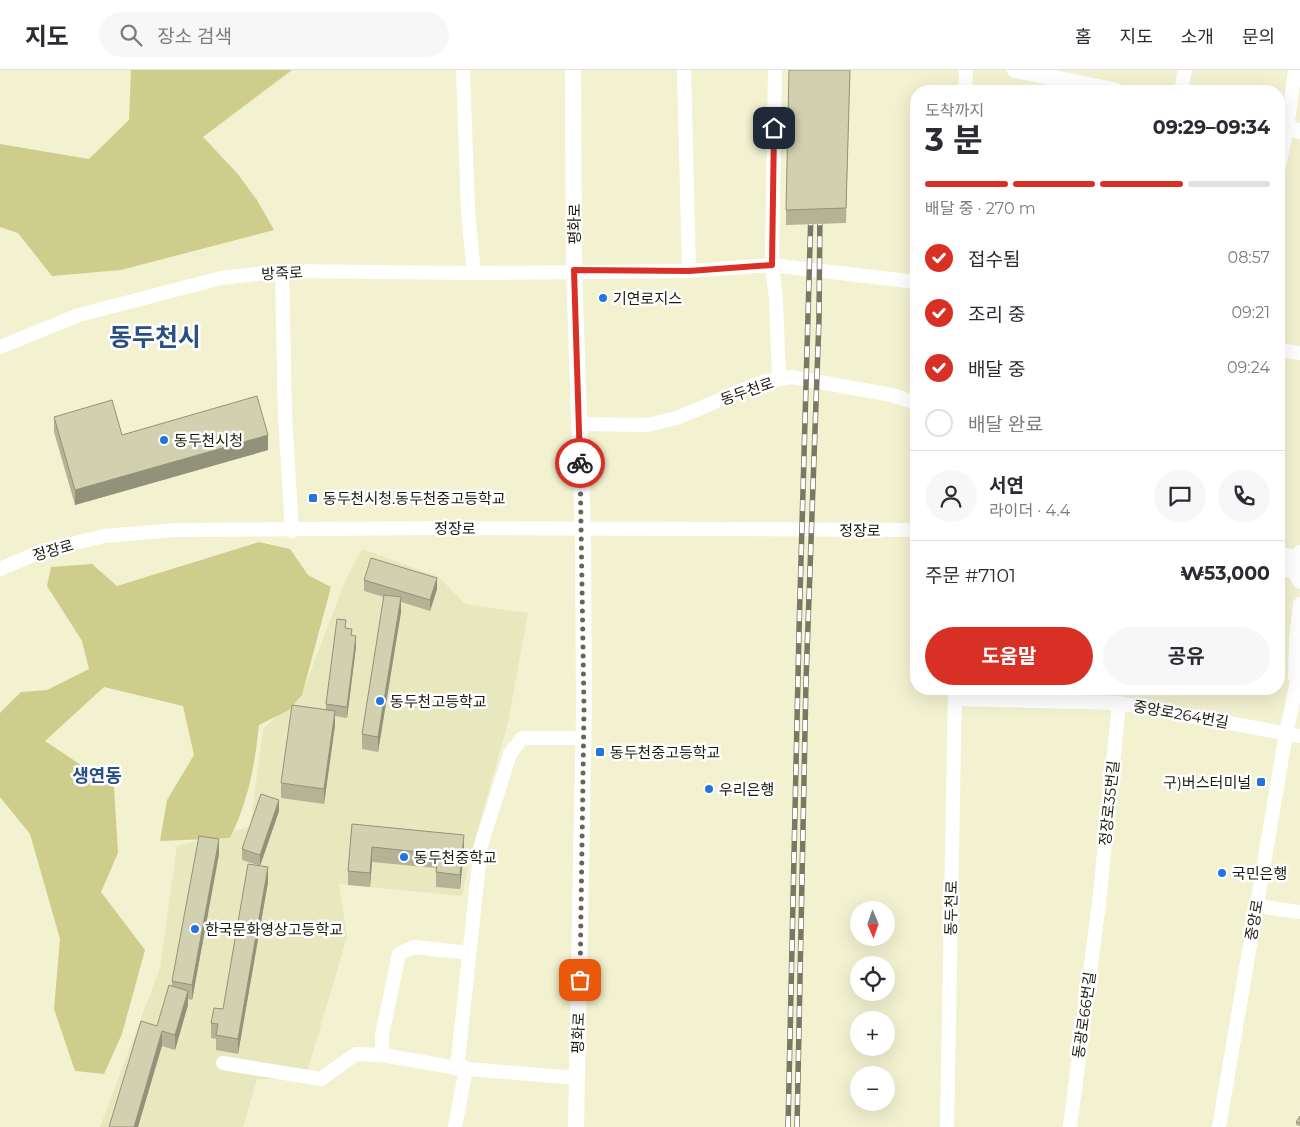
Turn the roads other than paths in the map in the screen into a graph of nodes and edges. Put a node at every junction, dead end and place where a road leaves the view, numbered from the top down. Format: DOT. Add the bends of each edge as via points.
graph roads {
  1 [pos="463,70"];
  2 [pos="573,70"];
  3 [pos="684,70"];
  4 [pos="775,70"];
  5 [pos="966,70"];
  6 [pos="1016,70"];
  7 [pos="1185,70"];
  8 [pos="1295,70"];
  9 [pos="965,85"];
  10 [pos="1089,85"];
  11 [pos="1182,85"];
  12 [pos="1289,129"];
  13 [pos="1285,144"];
  14 [pos="772,265"];
  15 [pos="574,270"];
  16 [pos="282,271"];
  17 [pos="689,271"];
  18 [pos="474,273"];
  19 [pos="910,281"];
  20 [pos="0,347"];
  21 [pos="1285,351"];
  22 [pos="1300,353"];
  23 [pos="779,379"];
  24 [pos="910,401"];
  25 [pos="578,424"];
  26 [pos="583,530"];
  27 [pos="910,530"];
  28 [pos="292,531"];
  29 [pos="1285,554"];
  30 [pos="1298,555"];
  31 [pos="0,569"];
  32 [pos="1285,571"];
  33 [pos="1297,577"];
  34 [pos="1300,604"];
  35 [pos="1300,668"];
  36 [pos="1296,683"];
  37 [pos="955,695"];
  38 [pos="973,695"];
  39 [pos="1120,703"];
  40 [pos="1293,735"];
  41 [pos="584,738"];
  42 [pos="1099,903"];
  43 [pos="1257,906"];
  44 [pos="1300,912"];
  45 [pos="469,952"];
  46 [pos="382,1056"];
  47 [pos="223,1063"];
  48 [pos="461,1068"];
  49 [pos="577,1078"];
  50 [pos="455,1127"];
  51 [pos="576,1127"];
  52 [pos="947,1127"];
  53 [pos="1070,1127"];
  54 [pos="1219,1127"];
  1 -- 18 [label="street" via="468,211"];
  2 -- 15 [label="main road, 평화로"];
  3 -- 17 [label="street"];
  4 -- 14 [label="street"];
  5 -- 9 [label="street"];
  6 -- 10 [label="main road"];
  7 -- 11 [label="street"];
  8 -- 12 [label="street"];
  12 -- 13 [label="street"];
  14 -- 17 [label="street, 방죽로"];
  14 -- 19 [label="street"];
  14 -- 23 [label="street"];
  15 -- 17 [label="street, 방죽로"];
  15 -- 18 [label="street, 방죽로"];
  15 -- 25 [label="main road, 평화로"];
  16 -- 18 [label="street, 방죽로"];
  16 -- 20 [label="street, 방죽로" via="221,278 79,315"];
  16 -- 28 [label="street" via="284,418"];
  21 -- 22 [label="street"];
  23 -- 24 [label="street, 동두천로" via="792,377"];
  23 -- 25 [label="street, 동두천로" via="762,382 677,418 647,425"];
  25 -- 26 [label="main road, 평화로"];
  26 -- 27 [label="street, 정장로"];
  26 -- 28 [label="street, 정장로"];
  26 -- 41 [label="main road, 평화로"];
  28 -- 31 [label="street, 정장로" via="175,530 104,536 42,551"];
  29 -- 30 [label="street"];
  30 -- 33 [label="street"];
  32 -- 33 [label="street"];
  34 -- 36 [label="street" via="1294,673"];
  35 -- 36 [label="street"];
  36 -- 40 [label="street, 중앙로"];
  37 -- 52 [label="street, 동두천로"];
  38 -- 39 [label="street, 중앙로264번길"];
  39 -- 40 [label="street, 중앙로264번길"];
  39 -- 42 [label="street, 정장로35번길"];
  40 -- 43 [label="street, 중앙로"];
  41 -- 45 [label="street" via="522,738 510,754 482,845"];
  41 -- 49 [label="main road, 평화로"];
  42 -- 53 [label="street, 동광로66번길"];
  43 -- 44 [label="street"];
  43 -- 54 [label="street, 중앙로"];
  45 -- 46 [label="street" via="414,947 399,954 382,1035"];
  45 -- 48 [label="street"];
  46 -- 47 [label="street" via="356,1054 321,1079"];
  46 -- 48 [label="street"];
  48 -- 49 [label="street"];
  48 -- 50 [label="street"];
  49 -- 51 [label="main road, 평화로"];
}
